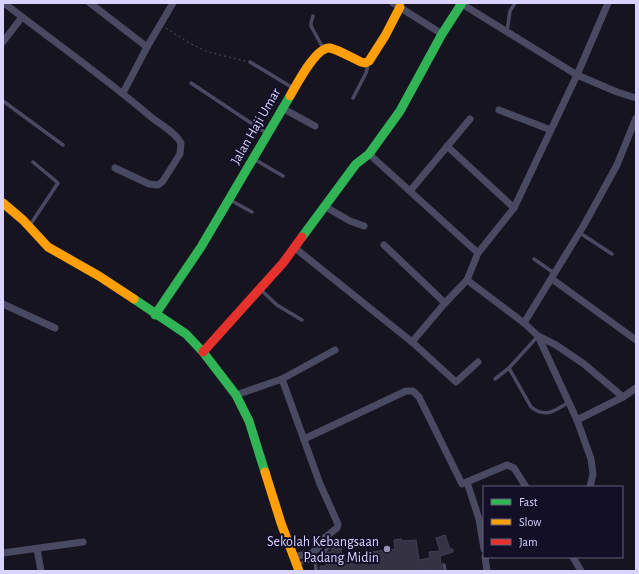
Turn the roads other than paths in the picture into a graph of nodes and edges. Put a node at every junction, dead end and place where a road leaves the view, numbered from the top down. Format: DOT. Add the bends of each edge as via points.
graph roads {
  1 [pos="4,3"];
  2 [pos="90,3"];
  3 [pos="173,3"];
  4 [pos="462,3"];
  5 [pos="514,3"];
  6 [pos="608,3"];
  7 [pos="396,5"];
  8 [pos="313,16"];
  9 [pos="22,17"];
  10 [pos="507,32"];
  11 [pos="442,34"];
  12 [pos="3,42"];
  13 [pos="147,48"];
  14 [pos="323,49"];
  15 [pos="369,61"];
  16 [pos="250,62"];
  17 [pos="577,74"];
  18 [pos="192,83"];
  19 [pos="294,88"];
  20 [pos="123,93"];
  21 [pos="353,98"];
  22 [pos="636,98"];
  23 [pos="3,101"];
  24 [pos="282,108"];
  25 [pos="499,110"];
  26 [pos="636,118"];
  27 [pos="470,119"];
  28 [pos="315,126"];
  29 [pos="551,130"];
  30 [pos="267,133"];
  31 [pos="64,145"];
  32 [pos="447,146"];
  33 [pos="369,154"];
  34 [pos="253,158"];
  35 [pos="33,162"];
  36 [pos="115,168"];
  37 [pos="283,176"];
  38 [pos="410,191"];
  39 [pos="229,200"];
  40 [pos="3,203"];
  41 [pos="324,206"];
  42 [pos="514,208"];
  43 [pos="252,212"];
  44 [pos="29,226"];
  45 [pos="364,226"];
  46 [pos="580,233"];
  47 [pos="384,245"];
  48 [pos="295,248"];
  49 [pos="478,253"];
  50 [pos="612,254"];
  51 [pos="534,259"];
  52 [pos="553,276"];
  53 [pos="467,280"];
  54 [pos="260,289"];
  55 [pos="445,303"];
  56 [pos="3,304"];
  57 [pos="155,314"];
  58 [pos="302,320"];
  59 [pos="524,323"];
  60 [pos="55,328"];
  61 [pos="538,336"];
  62 [pos="636,339"];
  63 [pos="412,342"];
  64 [pos="335,350"];
  65 [pos="203,352"];
  66 [pos="478,362"];
  67 [pos="509,368"];
  68 [pos="282,379"];
  69 [pos="495,379"];
  70 [pos="636,388"];
  71 [pos="236,395"];
  72 [pos="623,397"];
  73 [pos="569,402"];
  74 [pos="577,420"];
  75 [pos="304,439"];
  76 [pos="467,482"];
  77 [pos="525,486"];
  78 [pos="590,486"];
  79 [pos="83,542"];
  80 [pos="483,542"];
  81 [pos="349,544"];
  82 [pos="37,549"];
  83 [pos="3,553"];
  84 [pos="485,558"];
  85 [pos="574,558"];
  86 [pos="315,560"];
  87 [pos="297,564"];
  88 [pos="444,565"];
  89 [pos="41,571"];
  90 [pos="316,571"];
  91 [pos="445,571"];
  92 [pos="487,571"];
  93 [pos="581,571"];
  1 -- 9 [label="street"];
  2 -- 13 [label="street"];
  3 -- 13 [label="street"];
  4 -- 10 [label="street"];
  4 -- 11 [label="street"];
  5 -- 10 [label="lane" via="510,11"];
  6 -- 17 [label="street"];
  7 -- 11 [label="street"];
  7 -- 15 [label="street" via="385,36"];
  8 -- 14 [label="lane" via="311,26"];
  9 -- 12 [label="street"];
  9 -- 20 [label="street"];
  10 -- 17 [label="street"];
  11 -- 33 [label="street" via="400,111"];
  13 -- 20 [label="street"];
  14 -- 15 [label="street" via="336,50 361,62"];
  14 -- 19 [label="street, Jalan Haji Umar" via="312,60"];
  15 -- 21 [label="lane" via="366,73"];
  16 -- 19 [label="lane"];
  17 -- 22 [label="street"];
  17 -- 29 [label="street"];
  18 -- 30 [label="lane"];
  19 -- 24 [label="street, Jalan Haji Umar"];
  20 -- 36 [label="street" via="178,138 181,149 163,181 158,185 150,184"];
  23 -- 31 [label="lane"];
  24 -- 28 [label="street"];
  24 -- 30 [label="street, Jalan Haji Umar"];
  25 -- 29 [label="street"];
  26 -- 46 [label="street" via="617,165"];
  27 -- 32 [label="street"];
  29 -- 42 [label="street"];
  30 -- 34 [label="street, Jalan Haji Umar"];
  32 -- 38 [label="street"];
  32 -- 42 [label="street"];
  33 -- 38 [label="street"];
  33 -- 41 [label="street" via="356,164"];
  34 -- 37 [label="lane"];
  34 -- 39 [label="street, Jalan Haji Umar"];
  35 -- 44 [label="lane" via="58,183"];
  38 -- 49 [label="street"];
  39 -- 43 [label="lane"];
  39 -- 57 [label="street, Jalan Haji Umar" via="201,247"];
  40 -- 44 [label="street"];
  41 -- 45 [label="street"];
  41 -- 48 [label="street"];
  42 -- 49 [label="street"];
  44 -- 57 [label="street" via="48,247"];
  46 -- 50 [label="lane"];
  46 -- 52 [label="street"];
  47 -- 55 [label="street"];
  48 -- 54 [label="street"];
  48 -- 63 [label="street"];
  49 -- 53 [label="street"];
  51 -- 52 [label="lane"];
  52 -- 59 [label="street"];
  52 -- 62 [label="street"];
  53 -- 55 [label="street"];
  53 -- 59 [label="street"];
  54 -- 58 [label="lane" via="276,305"];
  54 -- 65 [label="street"];
  55 -- 63 [label="street"];
  56 -- 60 [label="street"];
  57 -- 65 [label="street" via="186,334"];
  59 -- 61 [label="street"];
  61 -- 67 [label="lane"];
  61 -- 72 [label="street" via="584,364"];
  61 -- 73 [label="street"];
  63 -- 66 [label="street" via="456,382"];
  64 -- 68 [label="street"];
  65 -- 71 [label="street"];
  67 -- 69 [label="lane"];
  67 -- 73 [label="lane" via="531,407 541,413 553,412"];
  68 -- 71 [label="street"];
  68 -- 75 [label="street"];
  70 -- 72 [label="street"];
  71 -- 87 [label="street" via="249,421 280,523"];
  72 -- 74 [label="street"];
  73 -- 74 [label="street"];
  74 -- 78 [label="street" via="591,459 593,474"];
  75 -- 76 [label="street" via="399,394 413,391 419,397 462,484"];
  75 -- 87 [label="street" via="338,524 315,550"];
  76 -- 77 [label="street" via="507,465 514,468"];
  76 -- 80 [label="street" via="480,519"];
  79 -- 82 [label="street"];
  81 -- 86 [label="lane" via="330,544 321,558"];
  82 -- 83 [label="street"];
  82 -- 89 [label="street"];
  84 -- 92 [label="street"];
  85 -- 93 [label="street"];
  86 -- 87 [label="lane"];
  86 -- 90 [label="lane"];
  88 -- 91 [label="lane"];
}
